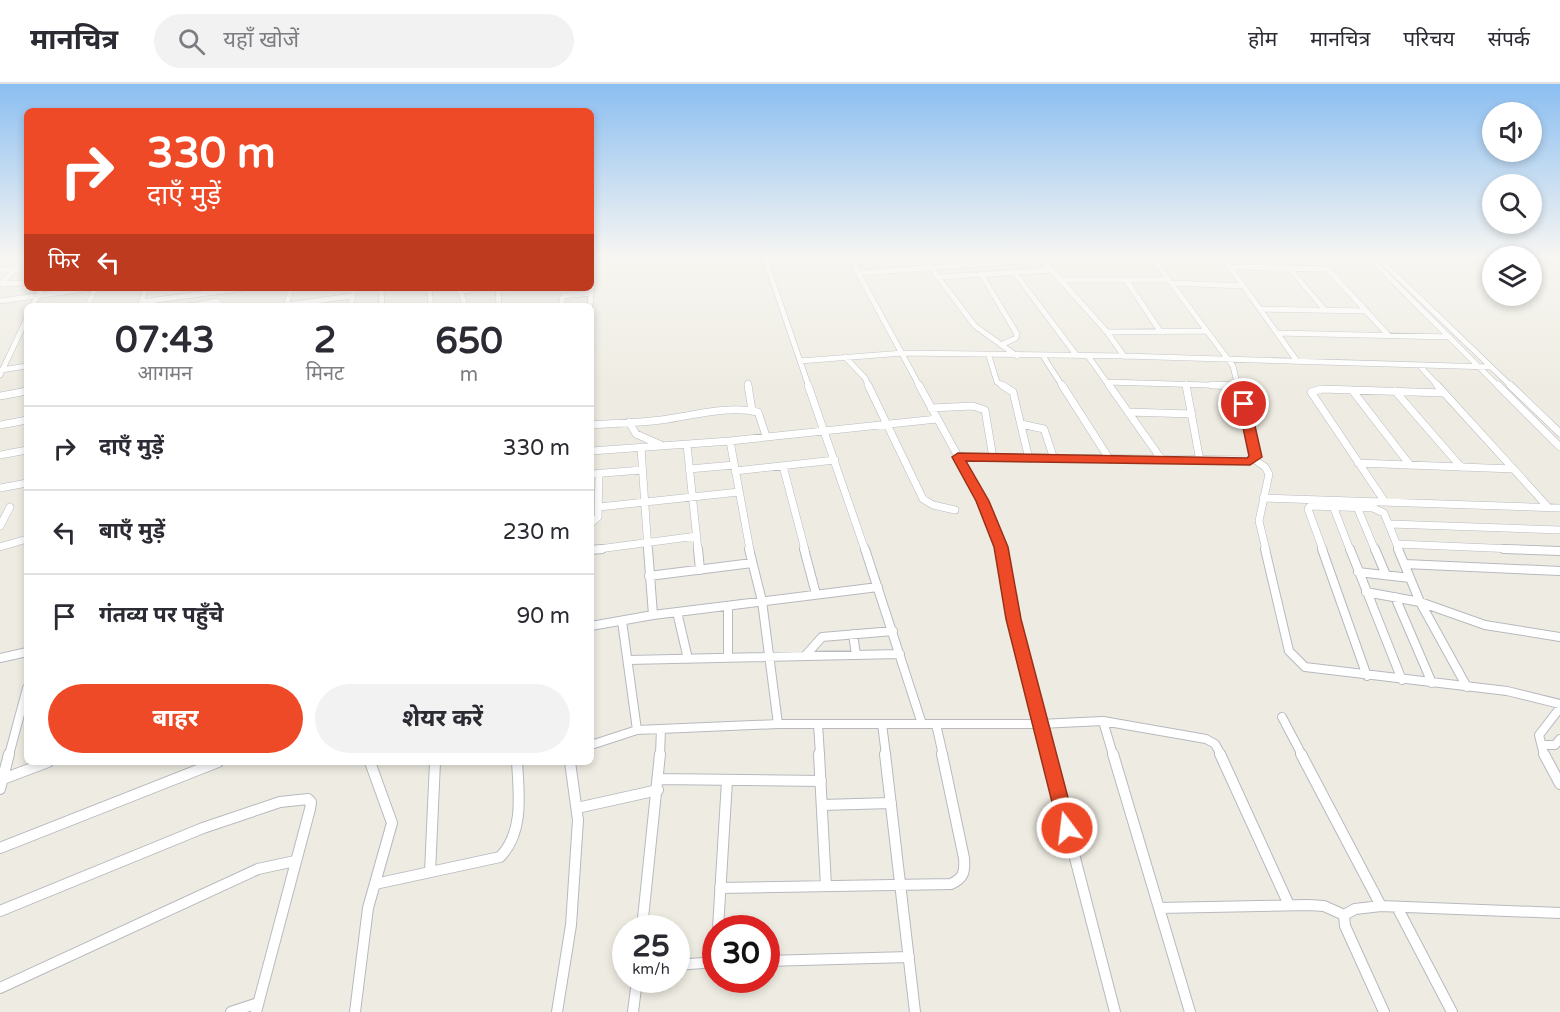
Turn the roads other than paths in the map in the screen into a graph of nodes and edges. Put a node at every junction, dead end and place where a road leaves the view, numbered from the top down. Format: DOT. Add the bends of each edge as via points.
graph roads {
  1 [pos="171,299"];
  2 [pos="327,299"];
  3 [pos="779,299"];
  4 [pos="873,299"];
  5 [pos="955,299"];
  6 [pos="996,299"];
  7 [pos="1034,299"];
  8 [pos="1079,299"];
  9 [pos="1139,299"];
  10 [pos="1183,299"];
  11 [pos="1254,299"];
  12 [pos="1316,299"];
  13 [pos="1356,299"];
  14 [pos="1411,299"];
  15 [pos="1420,299"];
  16 [pos="147,303"];
  17 [pos="300,303"];
  18 [pos="1260,309"];
  19 [pos="1325,310"];
  20 [pos="1367,311"];
  21 [pos="24,324"];
  22 [pos="1160,331"];
  23 [pos="1206,331"];
  24 [pos="1107,332"];
  25 [pos="1277,333"];
  26 [pos="1389,336"];
  27 [pos="1450,338"];
  28 [pos="1460,338"];
  29 [pos="1001,345"];
  30 [pos="903,353"];
  31 [pos="989,356"];
  32 [pos="1017,356"];
  33 [pos="1042,356"];
  34 [pos="1077,356"];
  35 [pos="1088,356"];
  36 [pos="1124,356"];
  37 [pos="845,357"];
  38 [pos="1230,360"];
  39 [pos="800,361"];
  40 [pos="1297,361"];
  41 [pos="1419,365"];
  42 [pos="24,367"];
  43 [pos="1479,367"];
  44 [pos="1491,367"];
  45 [pos="1,372"];
  46 [pos="748,382"];
  47 [pos="1107,382"];
  48 [pos="1185,384"];
  49 [pos="1240,386"];
  50 [pos="1352,390"];
  51 [pos="1395,391"];
  52 [pos="24,392"];
  53 [pos="1444,393"];
  54 [pos="0,396"];
  55 [pos="931,408"];
  56 [pos="752,411"];
  57 [pos="1128,412"];
  58 [pos="1192,414"];
  59 [pos="937,419"];
  60 [pos="24,421"];
  61 [pos="629,422"];
  62 [pos="887,424"];
  63 [pos="1021,424"];
  64 [pos="0,425"];
  65 [pos="594,425"];
  66 [pos="824,429"];
  67 [pos="1560,433"];
  68 [pos="766,436"];
  69 [pos="730,441"];
  70 [pos="687,445"];
  71 [pos="665,446"];
  72 [pos="1560,447"];
  73 [pos="641,448"];
  74 [pos="24,451"];
  75 [pos="594,451"];
  76 [pos="0,455"];
  77 [pos="958,457"];
  78 [pos="993,458"];
  79 [pos="1029,459"];
  80 [pos="1054,459"];
  81 [pos="835,460"];
  82 [pos="1110,460"];
  83 [pos="1162,460"];
  84 [pos="1255,460"];
  85 [pos="1200,461"];
  86 [pos="1358,463"];
  87 [pos="1410,465"];
  88 [pos="783,466"];
  89 [pos="1461,467"];
  90 [pos="734,468"];
  91 [pos="689,469"];
  92 [pos="1513,469"];
  93 [pos="642,470"];
  94 [pos="595,474"];
  95 [pos="24,484"];
  96 [pos="0,488"];
  97 [pos="739,492"];
  98 [pos="692,497"];
  99 [pos="1263,498"];
  100 [pos="644,502"];
  101 [pos="1385,502"];
  102 [pos="1333,506"];
  103 [pos="10,507"];
  104 [pos="599,507"];
  105 [pos="1357,507"];
  106 [pos="1548,507"];
  107 [pos="1560,508"];
  108 [pos="955,510"];
  109 [pos="594,521"];
  110 [pos="1390,524"];
  111 [pos="0,526"];
  112 [pos="1560,530"];
  113 [pos="697,536"];
  114 [pos="24,540"];
  115 [pos="646,543"];
  116 [pos="1397,544"];
  117 [pos="0,547"];
  118 [pos="594,550"];
  119 [pos="1560,551"];
  120 [pos="752,563"];
  121 [pos="1405,564"];
  122 [pos="700,570"];
  123 [pos="1560,571"];
  124 [pos="1358,572"];
  125 [pos="1386,575"];
  126 [pos="649,576"];
  127 [pos="1410,578"];
  128 [pos="878,587"];
  129 [pos="1366,592"];
  130 [pos="816,594"];
  131 [pos="1395,597"];
  132 [pos="762,601"];
  133 [pos="1420,602"];
  134 [pos="728,606"];
  135 [pos="677,612"];
  136 [pos="653,615"];
  137 [pos="622,621"];
  138 [pos="594,626"];
  139 [pos="893,632"];
  140 [pos="853,634"];
  141 [pos="1560,637"];
  142 [pos="24,653"];
  143 [pos="900,654"];
  144 [pos="856,655"];
  145 [pos="805,656"];
  146 [pos="770,657"];
  147 [pos="0,658"];
  148 [pos="728,658"];
  149 [pos="688,659"];
  150 [pos="628,660"];
  151 [pos="1367,676"];
  152 [pos="1402,680"];
  153 [pos="1432,683"];
  154 [pos="1467,687"];
  155 [pos="24,699"];
  156 [pos="1560,706"];
  157 [pos="1282,717"];
  158 [pos="1103,721"];
  159 [pos="778,724"];
  160 [pos="818,724"];
  161 [pos="882,724"];
  162 [pos="922,724"];
  163 [pos="936,724"];
  164 [pos="1040,724"];
  165 [pos="661,729"];
  166 [pos="637,730"];
  167 [pos="1560,739"];
  168 [pos="594,744"];
  169 [pos="1542,745"];
  170 [pos="40,765"];
  171 [pos="210,765"];
  172 [pos="371,765"];
  173 [pos="435,765"];
  174 [pos="518,765"];
  175 [pos="570,765"];
  176 [pos="3,779"];
  177 [pos="727,781"];
  178 [pos="821,781"];
  179 [pos="1560,784"];
  180 [pos="659,785"];
  181 [pos="0,789"];
  182 [pos="891,803"];
  183 [pos="822,805"];
  184 [pos="577,808"];
  185 [pos="0,848"];
  186 [pos="295,861"];
  187 [pos="430,872"];
  188 [pos="375,884"];
  189 [pos="900,885"];
  190 [pos="826,886"];
  191 [pos="720,888"];
  192 [pos="1289,905"];
  193 [pos="1381,906"];
  194 [pos="1397,907"];
  195 [pos="1159,908"];
  196 [pos="0,911"];
  197 [pos="1560,913"];
  198 [pos="644,915"];
  199 [pos="719,915"];
  200 [pos="1344,915"];
  201 [pos="909,957"];
  202 [pos="780,961"];
  203 [pos="0,988"];
  204 [pos="635,993"];
  205 [pos="257,1007"];
  206 [pos="231,1012"];
  207 [pos="355,1012"];
  208 [pos="557,1012"];
  209 [pos="633,1012"];
  210 [pos="915,1012"];
  211 [pos="1115,1012"];
  212 [pos="1190,1012"];
  213 [pos="1384,1012"];
  214 [pos="1452,1012"];
  1 -- 16 [label="street"];
  2 -- 17 [label="street"];
  3 -- 39 [label="street"];
  4 -- 30 [label="street"];
  5 -- 29 [label="street" via="975,326"];
  6 -- 29 [label="street" via="1017,334"];
  7 -- 34 [label="street"];
  8 -- 24 [label="street"];
  9 -- 22 [label="street"];
  10 -- 23 [label="street"];
  11 -- 18 [label="street"];
  12 -- 19 [label="street"];
  13 -- 20 [label="street"];
  14 -- 27 [label="street"];
  15 -- 28 [label="street"];
  18 -- 19 [label="street"];
  18 -- 25 [label="street"];
  19 -- 20 [label="street"];
  20 -- 26 [label="street"];
  21 -- 45 [label="street"];
  22 -- 23 [label="street"];
  22 -- 24 [label="street"];
  23 -- 38 [label="street"];
  24 -- 36 [label="street"];
  25 -- 26 [label="street"];
  25 -- 40 [label="street"];
  26 -- 27 [label="street"];
  27 -- 28 [label="street"];
  27 -- 43 [label="street"];
  28 -- 44 [label="street"];
  29 -- 32 [label="street"];
  30 -- 31 [label="street"];
  30 -- 37 [label="street"];
  30 -- 55 [label="street"];
  31 -- 32 [label="street"];
  31 -- 63 [label="street" via="997,382 1013,392"];
  32 -- 33 [label="street"];
  33 -- 34 [label="street"];
  33 -- 82 [label="street"];
  34 -- 35 [label="street"];
  35 -- 36 [label="street"];
  35 -- 47 [label="street"];
  36 -- 38 [label="street"];
  37 -- 39 [label="street"];
  37 -- 62 [label="street" via="865,378"];
  38 -- 40 [label="street"];
  38 -- 49 [label="street"];
  39 -- 66 [label="street"];
  40 -- 41 [label="street"];
  41 -- 43 [label="street"];
  41 -- 53 [label="street"];
  42 -- 45 [label="street"];
  43 -- 44 [label="street"];
  43 -- 72 [label="street"];
  44 -- 67 [label="street"];
  46 -- 56 [label="street"];
  47 -- 48 [label="street"];
  47 -- 57 [label="street"];
  48 -- 49 [label="street"];
  48 -- 58 [label="street"];
  49 -- 84 [label="street"];
  50 -- 51 [label="street"];
  50 -- 86 [label="street" via="1315,390 1311,395"];
  50 -- 87 [label="street"];
  51 -- 53 [label="street"];
  51 -- 89 [label="street"];
  52 -- 54 [label="street"];
  53 -- 92 [label="street"];
  55 -- 59 [label="street"];
  55 -- 78 [label="street" via="973,406 985,410"];
  56 -- 61 [label="street" via="724,410"];
  56 -- 68 [label="street" via="758,412"];
  57 -- 58 [label="street"];
  57 -- 83 [label="street"];
  58 -- 85 [label="street"];
  59 -- 62 [label="street"];
  59 -- 77 [label="street"];
  60 -- 64 [label="street"];
  61 -- 65 [label="street"];
  61 -- 71 [label="street" via="636,434"];
  62 -- 66 [label="street"];
  62 -- 108 [label="street" via="923,499 933,506"];
  63 -- 79 [label="street"];
  63 -- 80 [label="street" via="1044,429"];
  66 -- 68 [label="street"];
  66 -- 81 [label="street"];
  68 -- 69 [label="street"];
  69 -- 70 [label="street"];
  69 -- 90 [label="street"];
  70 -- 71 [label="street"];
  70 -- 91 [label="street"];
  71 -- 73 [label="street"];
  73 -- 75 [label="street"];
  73 -- 93 [label="street"];
  74 -- 76 [label="street"];
  77 -- 78 [label="street"];
  77 -- 164 [label="street" via="983,501 1001,547 1013,619"];
  78 -- 79 [label="street"];
  79 -- 80 [label="street"];
  80 -- 82 [label="street"];
  81 -- 88 [label="street"];
  81 -- 128 [label="street"];
  82 -- 83 [label="street"];
  83 -- 85 [label="street"];
  84 -- 85 [label="street"];
  84 -- 99 [label="street" via="1269,474"];
  86 -- 87 [label="street"];
  86 -- 101 [label="street"];
  87 -- 89 [label="street"];
  88 -- 90 [label="street"];
  88 -- 130 [label="street"];
  89 -- 92 [label="street"];
  90 -- 91 [label="street"];
  90 -- 97 [label="street"];
  91 -- 98 [label="street"];
  92 -- 106 [label="street"];
  93 -- 94 [label="street"];
  93 -- 100 [label="street"];
  94 -- 104 [label="street"];
  95 -- 96 [label="street"];
  97 -- 98 [label="street"];
  97 -- 120 [label="street"];
  98 -- 100 [label="street"];
  98 -- 113 [label="street"];
  99 -- 101 [label="street"];
  99 -- 151 [label="street" via="1259,521 1289,651 1305,667"];
  100 -- 104 [label="street"];
  100 -- 115 [label="street"];
  101 -- 106 [label="street"];
  102 -- 105 [label="street"];
  102 -- 124 [label="street"];
  102 -- 151 [label="street" via="1313,505 1308,509"];
  103 -- 111 [label="street"];
  104 -- 109 [label="street"];
  105 -- 110 [label="street" via="1380,510"];
  105 -- 125 [label="street"];
  106 -- 107 [label="street"];
  110 -- 112 [label="street"];
  110 -- 116 [label="street"];
  113 -- 115 [label="street"];
  113 -- 122 [label="street"];
  114 -- 117 [label="street"];
  115 -- 118 [label="street"];
  115 -- 126 [label="street"];
  116 -- 119 [label="street"];
  116 -- 121 [label="street"];
  120 -- 122 [label="street"];
  120 -- 132 [label="street"];
  121 -- 123 [label="street"];
  121 -- 127 [label="street"];
  122 -- 126 [label="street"];
  124 -- 125 [label="street"];
  124 -- 129 [label="street"];
  125 -- 127 [label="street"];
  126 -- 136 [label="street"];
  127 -- 133 [label="street"];
  128 -- 130 [label="street"];
  128 -- 139 [label="street"];
  129 -- 131 [label="street"];
  129 -- 152 [label="street"];
  130 -- 132 [label="street"];
  131 -- 133 [label="street"];
  131 -- 153 [label="street"];
  132 -- 134 [label="street"];
  132 -- 146 [label="street"];
  133 -- 141 [label="street" via="1485,625"];
  133 -- 154 [label="street"];
  134 -- 135 [label="street"];
  134 -- 148 [label="street"];
  135 -- 136 [label="street"];
  135 -- 149 [label="street"];
  136 -- 137 [label="street"];
  137 -- 138 [label="street"];
  137 -- 150 [label="street"];
  139 -- 140 [label="street"];
  139 -- 143 [label="street"];
  140 -- 144 [label="street"];
  140 -- 145 [label="street" via="822,637"];
  142 -- 147 [label="street"];
  143 -- 144 [label="street"];
  143 -- 162 [label="street"];
  144 -- 145 [label="street"];
  145 -- 146 [label="street"];
  146 -- 148 [label="street"];
  146 -- 159 [label="street"];
  148 -- 149 [label="street"];
  149 -- 150 [label="street"];
  150 -- 166 [label="street"];
  151 -- 152 [label="street"];
  152 -- 153 [label="street"];
  153 -- 154 [label="street"];
  154 -- 156 [label="street" via="1525,694"];
  155 -- 176 [label="street"];
  156 -- 169 [label="street" via="1539,735"];
  157 -- 193 [label="street"];
  158 -- 164 [label="street"];
  158 -- 192 [label="street" via="1206,739 1215,744"];
  158 -- 195 [label="street"];
  159 -- 160 [label="street"];
  159 -- 165 [label="street"];
  160 -- 161 [label="street"];
  160 -- 178 [label="street"];
  161 -- 162 [label="street"];
  161 -- 182 [label="street"];
  162 -- 163 [label="street"];
  163 -- 164 [label="street"];
  163 -- 189 [label="street" via="965,870 961,879 951,884"];
  164 -- 211 [label="street"];
  165 -- 166 [label="street"];
  165 -- 180 [label="street"];
  166 -- 168 [label="street"];
  167 -- 169 [label="street" via="1555,745"];
  169 -- 179 [label="street" via="1549,768"];
  170 -- 176 [label="street"];
  171 -- 185 [label="street"];
  172 -- 188 [label="street" via="392,823"];
  173 -- 187 [label="street"];
  174 -- 187 [label="street" via="514,843 509,850 500,856"];
  175 -- 184 [label="street"];
  176 -- 181 [label="street"];
  177 -- 178 [label="street"];
  177 -- 180 [label="street"];
  177 -- 191 [label="street"];
  178 -- 183 [label="street"];
  180 -- 184 [label="street"];
  180 -- 198 [label="street"];
  182 -- 183 [label="street"];
  182 -- 189 [label="street"];
  183 -- 190 [label="street"];
  184 -- 208 [label="street" via="571,925"];
  186 -- 196 [label="street" via="310,809 308,798 266,807 163,842"];
  186 -- 203 [label="street" via="258,869"];
  186 -- 205 [label="street"];
  187 -- 188 [label="street"];
  188 -- 207 [label="street" via="368,908"];
  189 -- 190 [label="street"];
  189 -- 201 [label="street"];
  190 -- 191 [label="street"];
  191 -- 199 [label="street"];
  192 -- 195 [label="street"];
  192 -- 200 [label="street" via="1324,906"];
  193 -- 194 [label="street"];
  193 -- 200 [label="street" via="1355,909"];
  194 -- 197 [label="street"];
  194 -- 214 [label="street"];
  195 -- 212 [label="street"];
  200 -- 213 [label="street" via="1345,926"];
  201 -- 202 [label="street"];
  201 -- 210 [label="street"];
  204 -- 209 [label="street"];
  205 -- 206 [label="street"];
}
